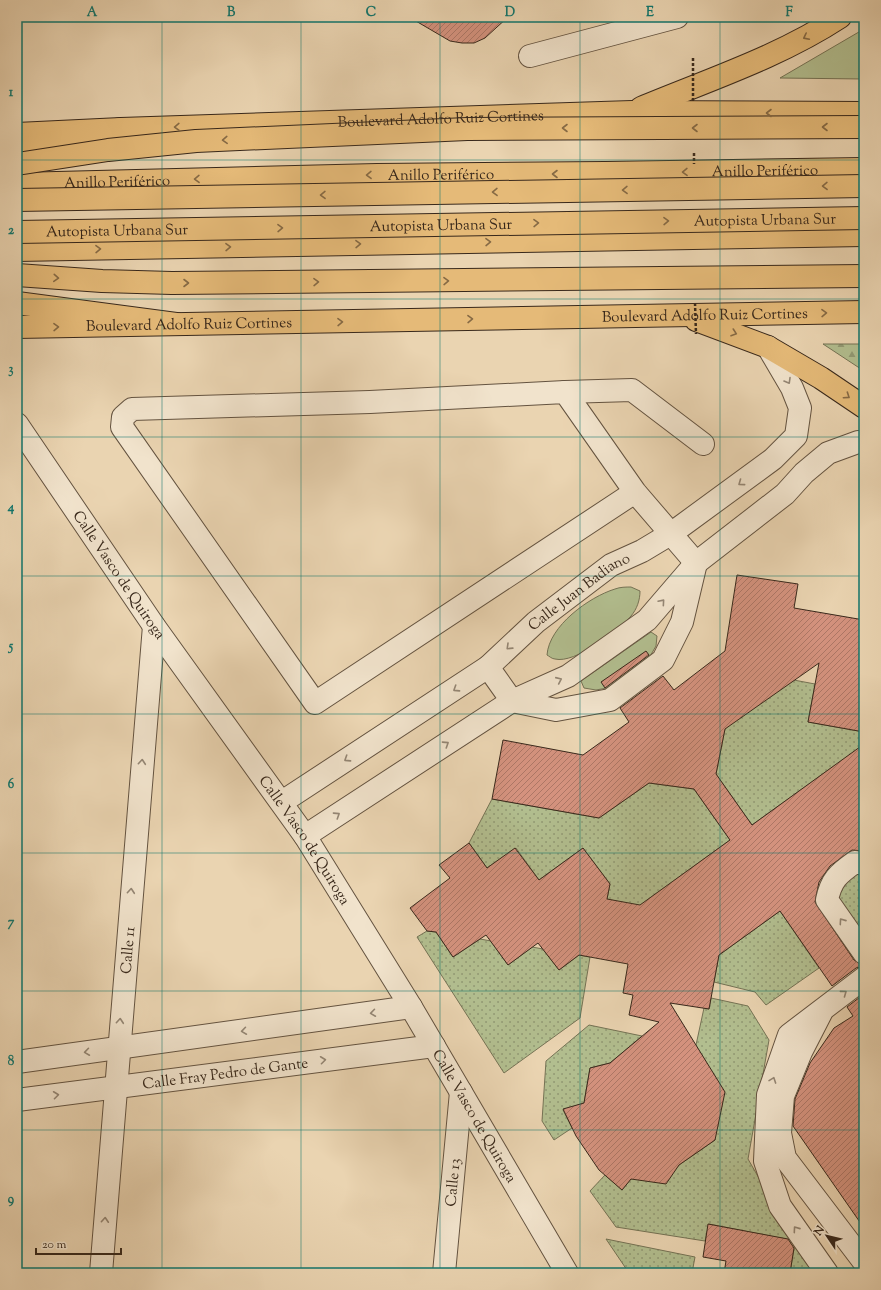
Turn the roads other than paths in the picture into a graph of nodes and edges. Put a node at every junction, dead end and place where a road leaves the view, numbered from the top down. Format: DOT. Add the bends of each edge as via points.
graph roads {
  1 [pos="677,17"];
  2 [pos="840,17"];
  3 [pos="530,56"];
  4 [pos="632,112"];
  5 [pos="864,114"];
  6 [pos="864,127"];
  7 [pos="121,129"];
  8 [pos="17,134"];
  9 [pos="17,150"];
  10 [pos="17,164"];
  11 [pos="864,169"];
  12 [pos="17,184"];
  13 [pos="864,186"];
  14 [pos="17,200"];
  15 [pos="864,218"];
  16 [pos="17,232"];
  17 [pos="864,235"];
  18 [pos="17,250"];
  19 [pos="17,275"];
  20 [pos="864,276"];
  21 [pos="17,303"];
  22 [pos="864,312"];
  23 [pos="684,316"];
  24 [pos="176,324"];
  25 [pos="17,327"];
  26 [pos="768,347"];
  27 [pos="565,392"];
  28 [pos="864,408"];
  29 [pos="17,424"];
  30 [pos="864,442"];
  31 [pos="703,444"];
  32 [pos="635,492"];
  33 [pos="672,533"];
  34 [pos="696,563"];
  35 [pos="154,626"];
  36 [pos="488,667"];
  37 [pos="512,701"];
  38 [pos="282,802"];
  39 [pos="305,836"];
  40 [pos="864,864"];
  41 [pos="864,953"];
  42 [pos="864,978"];
  43 [pos="411,1007"];
  44 [pos="824,1007"];
  45 [pos="434,1046"];
  46 [pos="118,1048"];
  47 [pos="17,1062"];
  48 [pos="115,1088"];
  49 [pos="461,1092"];
  50 [pos="17,1100"];
  51 [pos="864,1262"];
  52 [pos="101,1273"];
  53 [pos="444,1273"];
  54 [pos="567,1273"];
  55 [pos="827,1273"];
  1 -- 3 [label="street"];
  2 -- 4 [label="main road, one-way" via="789,46"];
  5 -- 4 [label="main road, Boulevard Adolfo Ruiz Cortines, one-way"];
  4 -- 7 [label="main road, Boulevard Adolfo Ruiz Cortines, one-way"];
  6 -- 10 [label="main road, one-way, bridge" via="467,129 196,141 108,150"];
  7 -- 8 [label="main road, Boulevard Adolfo Ruiz Cortines"];
  7 -- 9 [label="main road"];
  11 -- 12 [label="main road, Anillo Periférico, one-way" via="377,175"];
  13 -- 14 [label="main road, Autopista Urbana Sur, one-way, bridge"];
  16 -- 15 [label="main road, Autopista Urbana Sur, one-way, bridge"];
  18 -- 17 [label="main road, one-way"];
  19 -- 20 [label="main road, one-way, bridge" via="172,283"];
  21 -- 24 [label="main road"];
  23 -- 22 [label="main road, Boulevard Adolfo Ruiz Cortines, one-way"];
  24 -- 23 [label="main road, Boulevard Adolfo Ruiz Cortines, one-way"];
  23 -- 26 [label="main road, one-way"];
  25 -- 24 [label="main road, Boulevard Adolfo Ruiz Cortines, one-way"];
  26 -- 28 [label="main road, one-way" via="821,378"];
  26 -- 33 [label="street, Calle Juan Badiano, one-way" via="792,388 800,408 796,436 773,459"];
  27 -- 31 [label="street" via="632,390"];
  27 -- 32 [label="street"];
  27 -- 32 [label="street" via="370,402 132,409 123,416 122,427 315,703"];
  29 -- 35 [label="street, Calle Vasco de Quiroga"];
  30 -- 34 [label="street" via="828,453 785,494"];
  32 -- 33 [label="street"];
  33 -- 34 [label="street"];
  33 -- 36 [label="street, Calle Juan Badiano, one-way" via="611,566 536,622"];
  37 -- 34 [label="street, one-way" via="568,676 647,620"];
  34 -- 37 [label="street" via="682,622 663,660 610,700 556,710"];
  35 -- 38 [label="street, Calle Vasco de Quiroga"];
  46 -- 35 [label="street, Calle 11, one-way"];
  36 -- 37 [label="street"];
  36 -- 38 [label="street, Calle Juan Badiano, one-way"];
  39 -- 37 [label="street, one-way"];
  38 -- 39 [label="street, Calle Vasco de Quiroga"];
  39 -- 43 [label="street, Calle Vasco de Quiroga"];
  41 -- 40 [label="street, one-way" via="827,900 830,886 840,873 855,862"];
  44 -- 42 [label="street, one-way"];
  43 -- 45 [label="street, Calle Vasco de Quiroga"];
  43 -- 46 [label="street, one-way"];
  44 -- 51 [label="street" via="801,1052 783,1096 780,1133 785,1158"];
  55 -- 44 [label="street, one-way" via="780,1206 765,1161 768,1095 789,1035"];
  48 -- 45 [label="street, Calle Fray Pedro de Gante, one-way"];
  45 -- 49 [label="street, Calle Vasco de Quiroga"];
  46 -- 47 [label="street, one-way"];
  46 -- 48 [label="street, Calle 11"];
  50 -- 48 [label="street, Calle Fray Pedro de Gante, one-way"];
  52 -- 48 [label="street, Calle 11, one-way"];
  49 -- 53 [label="street, Calle 13"];
  49 -- 54 [label="street, Calle Vasco de Quiroga"];
}
